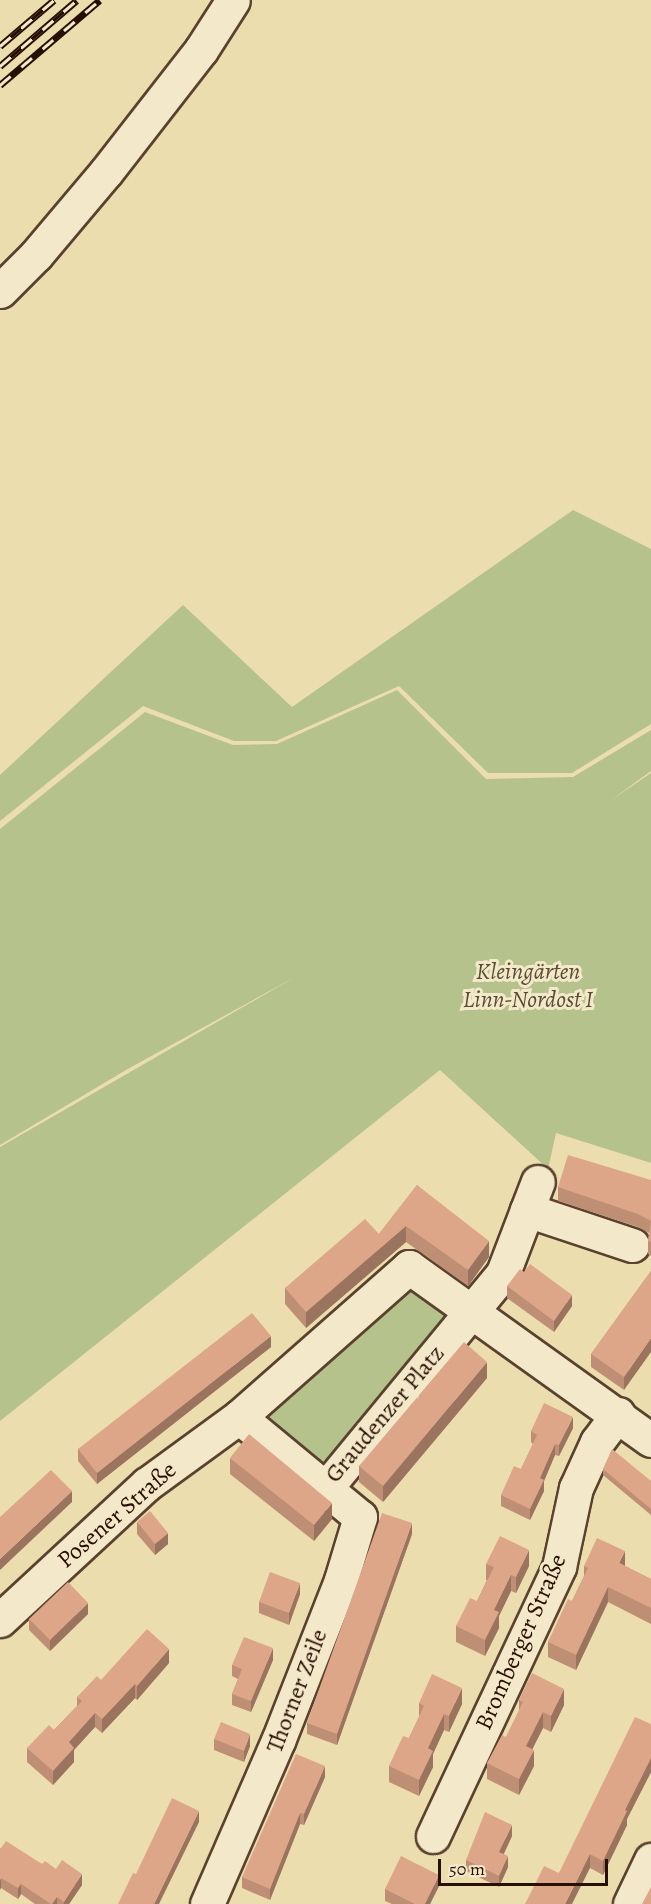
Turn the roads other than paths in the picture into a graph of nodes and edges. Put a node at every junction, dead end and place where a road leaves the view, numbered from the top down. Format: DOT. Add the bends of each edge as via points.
graph roads {
  1 [pos="233,0"];
  2 [pos="0,291"];
  3 [pos="632,1245"];
  4 [pos="470,1312"];
  5 [pos="618,1414"];
  6 [pos="238,1417"];
  7 [pos="651,1440"];
  8 [pos="324,1488"];
  9 [pos="0,1620"];
  10 [pos="433,1836"];
  11 [pos="651,1860"];
  12 [pos="211,1903"];
  13 [pos="630,1904"];
  1 -- 2 [label="street" via="201,50 106,172"];
  3 -- 4 [label="street, Graudenzer Platz" via="533,1196 503,1273"];
  4 -- 5 [label="street"];
  4 -- 6 [label="street" via="409,1267"];
  4 -- 8 [label="street, Graudenzer Platz"];
  5 -- 7 [label="street"];
  5 -- 10 [label="street, Bromberger Straße" via="597,1442 576,1488 559,1567"];
  6 -- 8 [label="street, Graudenzer Platz"];
  6 -- 9 [label="street, Posener Straße" via="147,1484"];
  8 -- 12 [label="street, Thorner Zeile" via="360,1517 341,1580"];
  11 -- 13 [label="street"];
}
